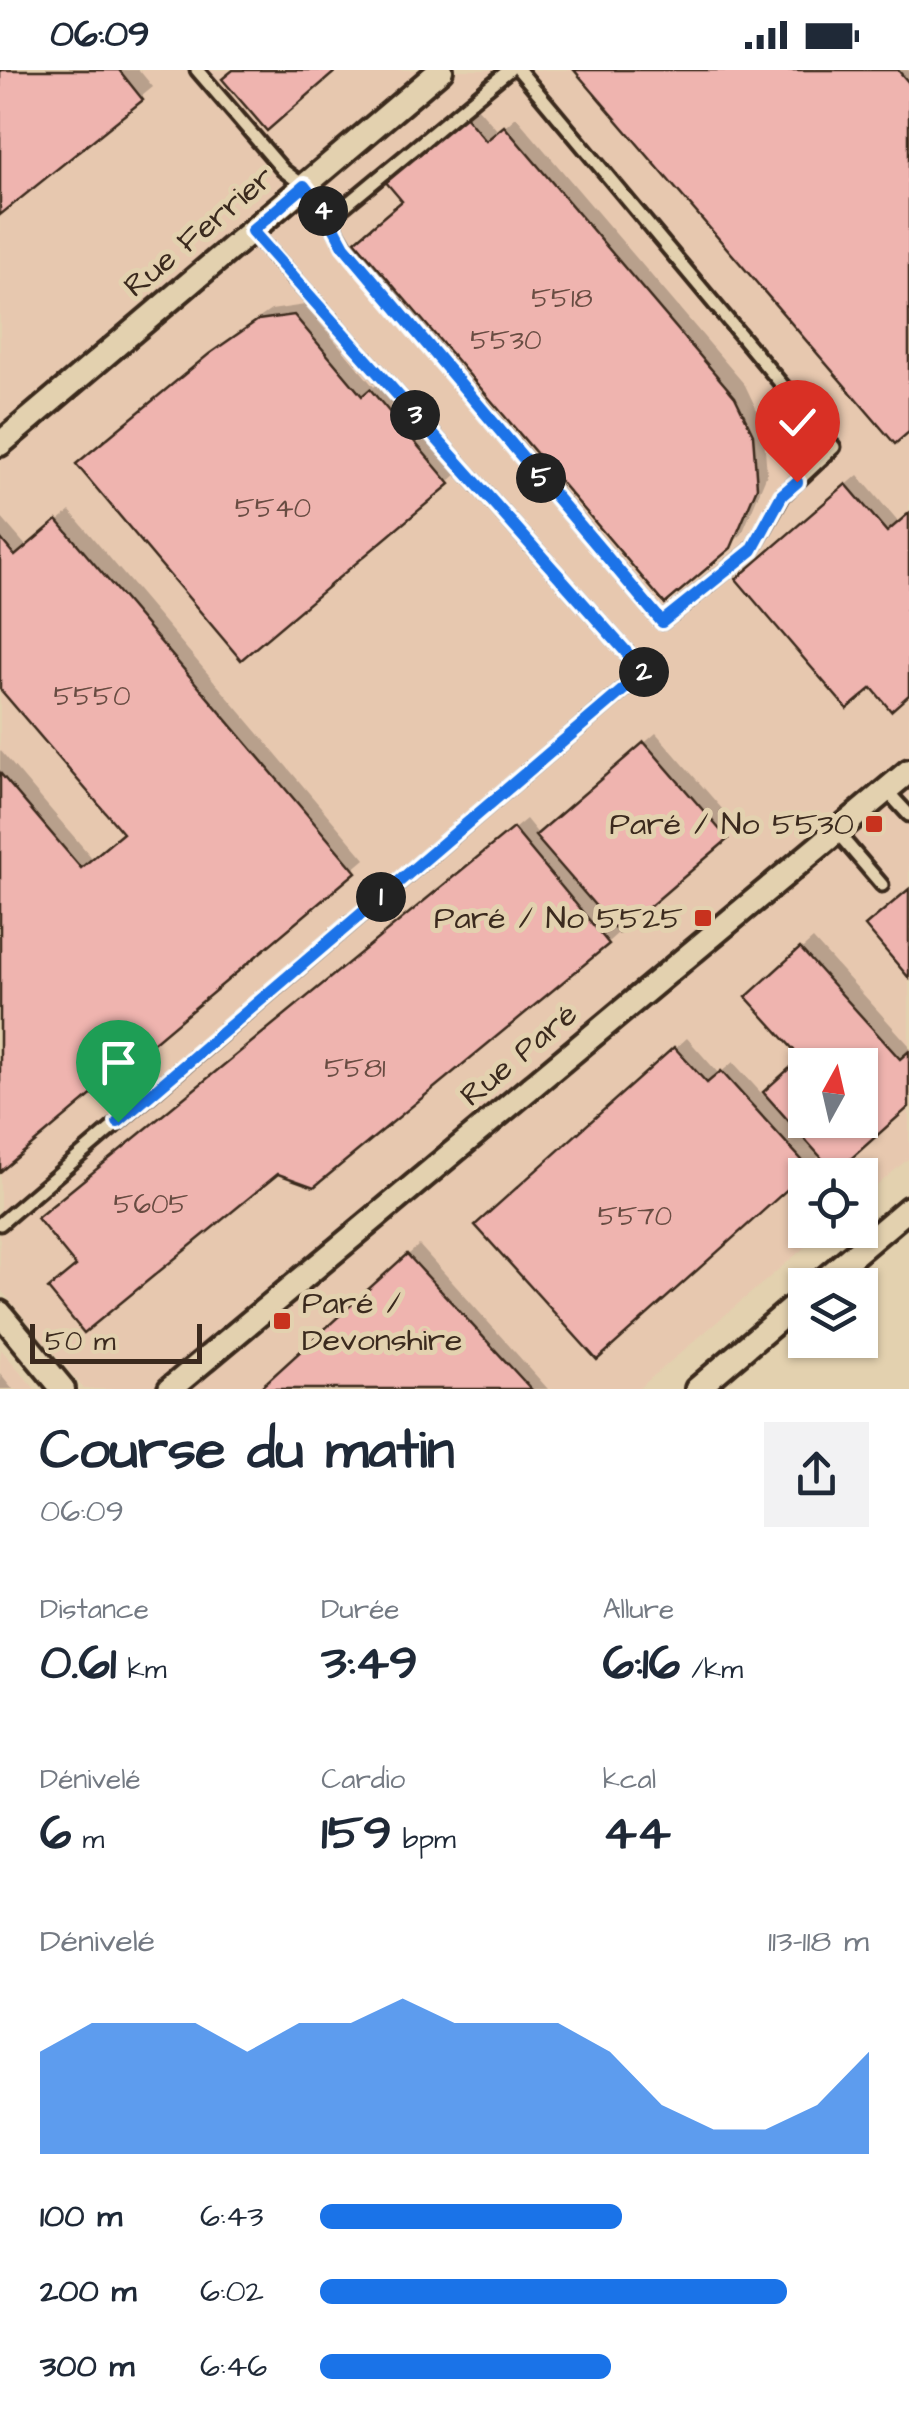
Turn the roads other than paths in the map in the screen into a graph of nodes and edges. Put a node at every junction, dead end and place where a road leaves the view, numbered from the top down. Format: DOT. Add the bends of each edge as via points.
graph roads {
  1 [pos="198,70"];
  2 [pos="441,70"];
  3 [pos="509,70"];
  4 [pos="519,70"];
  5 [pos="304,186"];
  6 [pos="329,218"];
  7 [pos="252,231"];
  8 [pos="0,444"];
  9 [pos="909,770"];
  10 [pos="886,790"];
  11 [pos="909,815"];
  12 [pos="836,831"];
  13 [pos="882,884"];
  14 [pos="909,1208"];
  15 [pos="0,1224"];
  16 [pos="838,1268"];
  17 [pos="788,1311"];
  18 [pos="0,1312"];
  19 [pos="64,1389"];
  20 [pos="170,1389"];
  21 [pos="698,1389"];
  1 -- 5 [label="lane"];
  2 -- 5 [label="street, Rue Ferrier"];
  3 -- 6 [label="lane"];
  4 -- 6 [label="lane" via="834,447 782,495 752,550 662,622 344,246"];
  5 -- 6 [label="lane"];
  5 -- 7 [label="street, Rue Ferrier"];
  7 -- 8 [label="street, Rue Ferrier"];
  7 -- 15 [label="lane" via="644,672"];
  9 -- 10 [label="street, Rue Paré"];
  10 -- 11 [label="lane"];
  10 -- 12 [label="street, Rue Paré"];
  12 -- 13 [label="lane"];
  12 -- 20 [label="street, Rue Paré"];
  14 -- 16 [label="street"];
  17 -- 21 [label="street"];
  18 -- 19 [label="street"];
}
